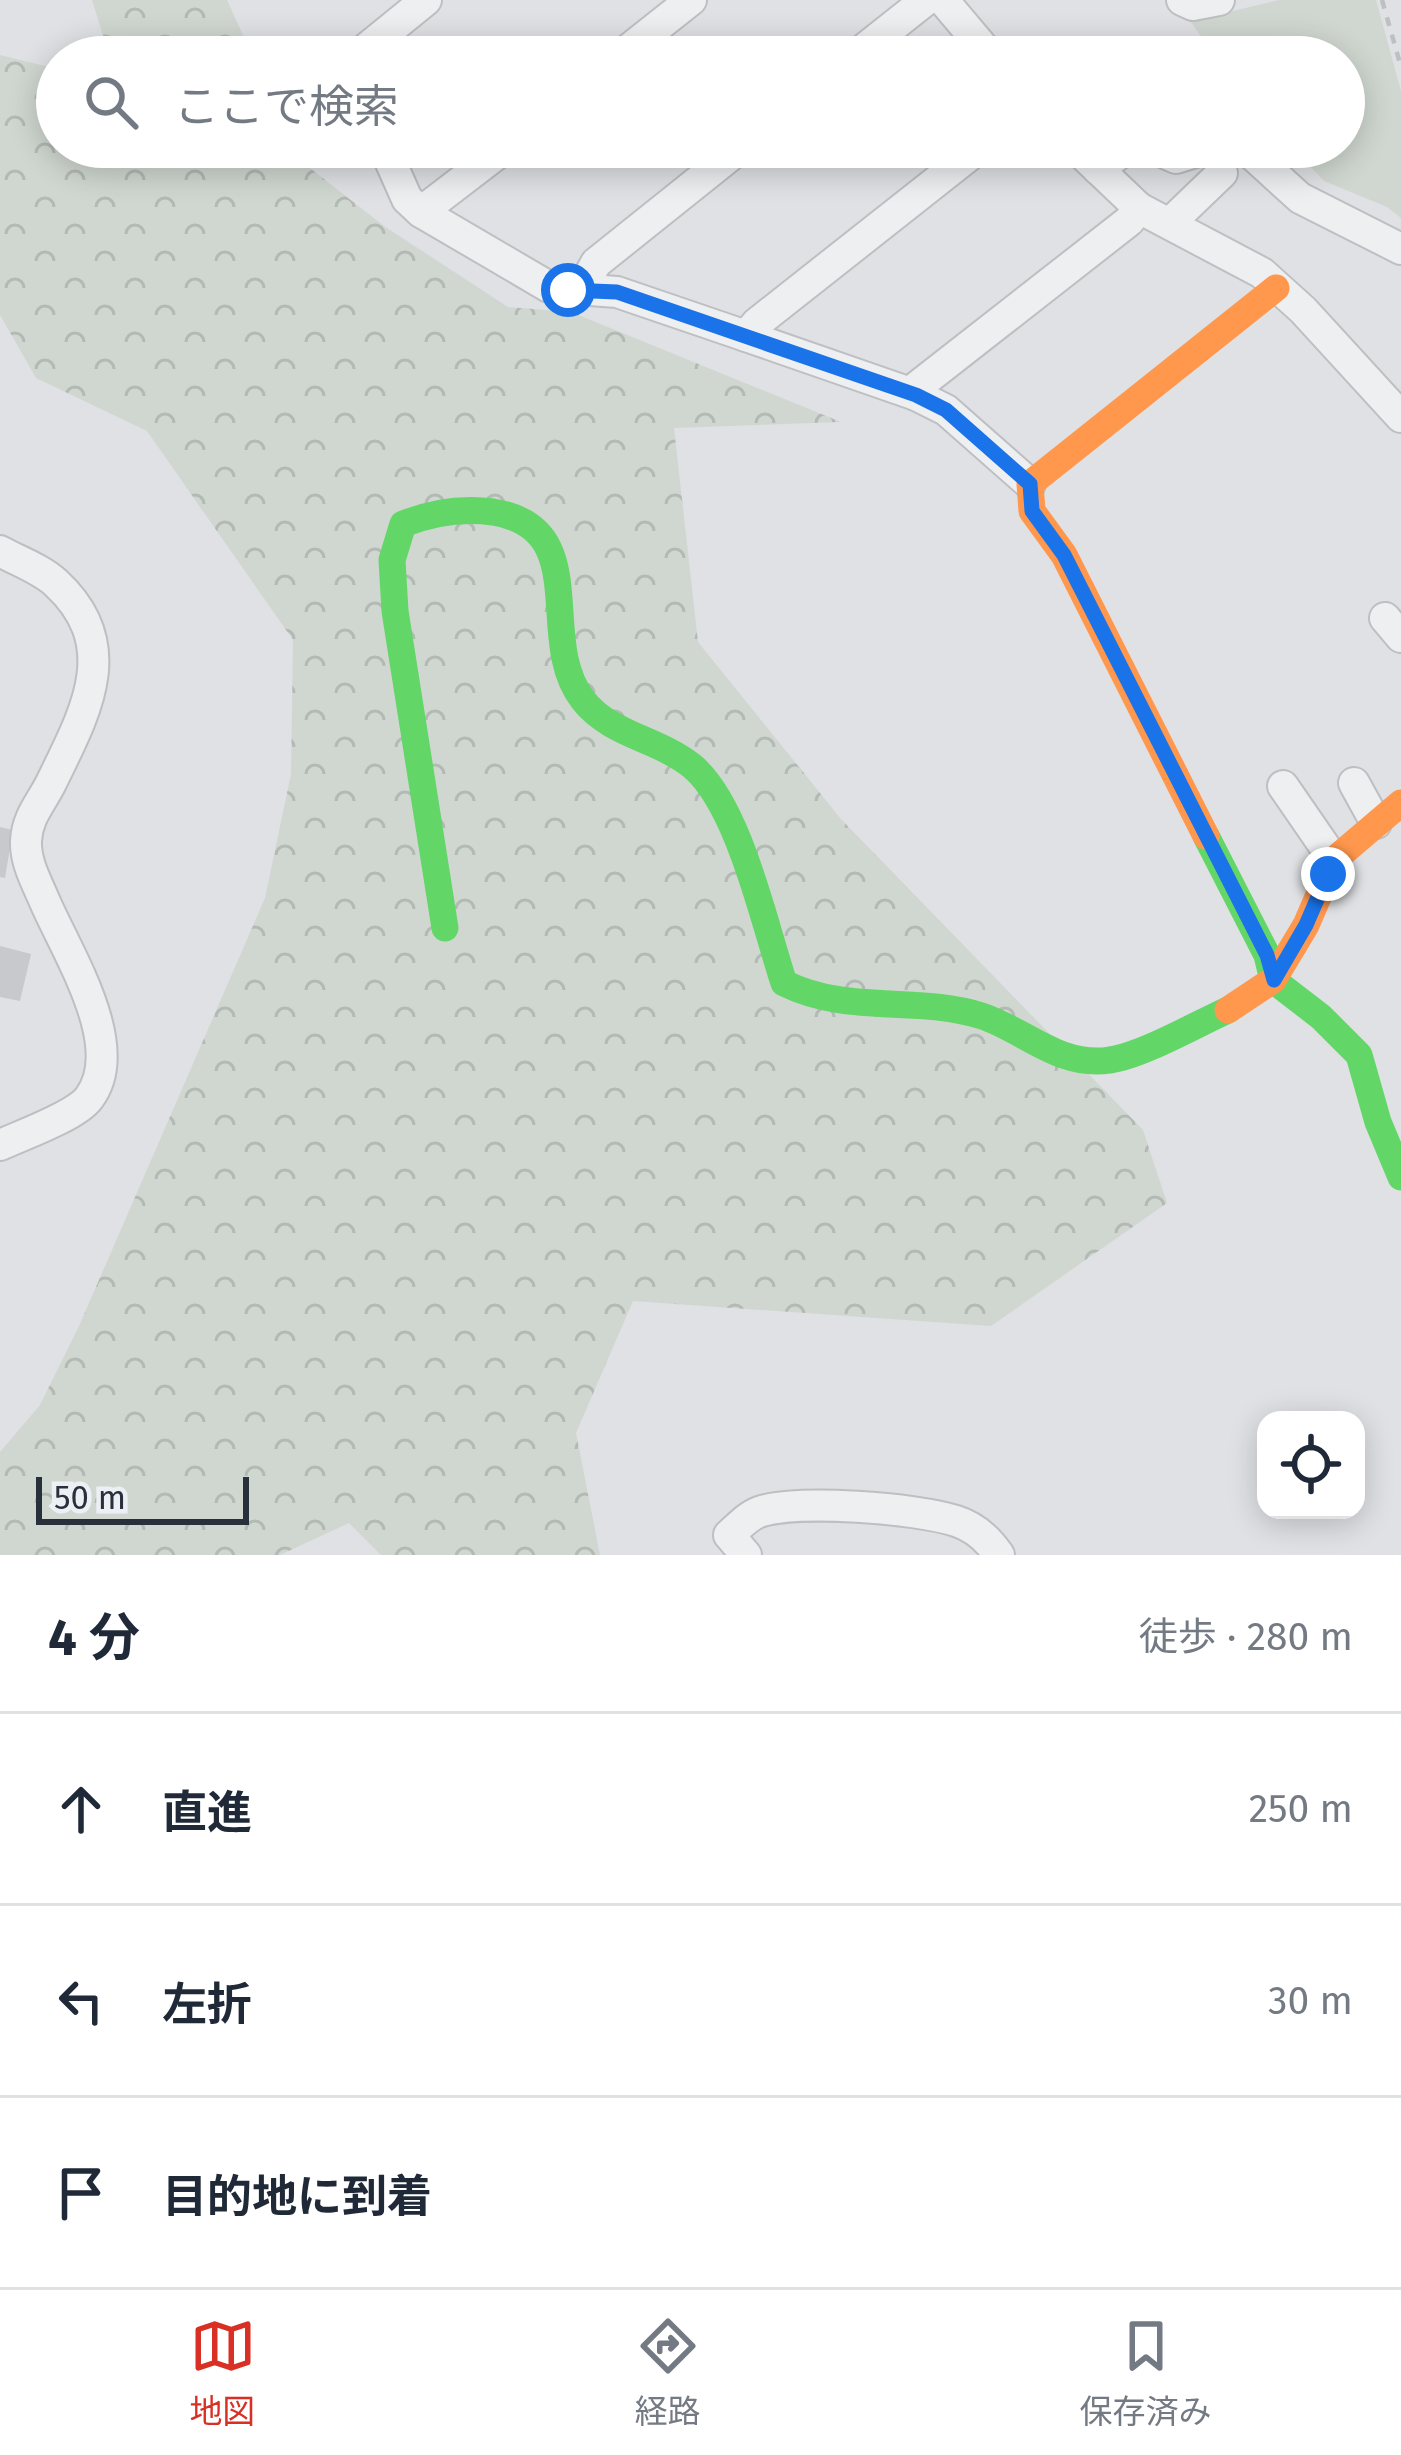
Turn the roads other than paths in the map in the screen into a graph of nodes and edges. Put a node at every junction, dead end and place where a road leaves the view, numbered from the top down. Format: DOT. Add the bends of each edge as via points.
graph roads {
  1 [pos="426,0"];
  2 [pos="691,0"];
  3 [pos="926,0"];
  4 [pos="943,0"];
  5 [pos="1182,0"];
  6 [pos="1219,0"];
  7 [pos="382,36"];
  8 [pos="646,36"];
  9 [pos="881,36"];
  10 [pos="973,36"];
  11 [pos="393,168"];
  12 [pos="479,168"];
  13 [pos="715,168"];
  14 [pos="953,168"];
  15 [pos="1211,168"];
  16 [pos="1267,168"];
  17 [pos="1099,169"];
  18 [pos="1139,208"];
  19 [pos="422,212"];
  20 [pos="1170,223"];
  21 [pos="1401,249"];
  22 [pos="1276,288"];
  23 [pos="581,290"];
  24 [pos="746,336"];
  25 [pos="916,395"];
  26 [pos="1396,400"];
  27 [pos="1030,484"];
  28 [pos="0,551"];
  29 [pos="1354,784"];
  30 [pos="1282,786"];
  31 [pos="1401,803"];
  32 [pos="1376,823"];
  33 [pos="1334,860"];
  34 [pos="445,928"];
  35 [pos="1274,980"];
  36 [pos="0,1145"];
  37 [pos="1401,1177"];
  38 [pos="746,1555"];
  39 [pos="999,1555"];
  1 -- 7 [label="street"];
  2 -- 8 [label="street"];
  3 -- 9 [label="street"];
  4 -- 10 [label="street"];
  5 -- 6 [label="street"];
  11 -- 19 [label="street"];
  12 -- 19 [label="street"];
  13 -- 23 [label="street" via="596,263"];
  14 -- 24 [label="street"];
  15 -- 20 [label="street"];
  16 -- 21 [label="street" via="1300,198"];
  17 -- 18 [label="street"];
  18 -- 20 [label="street"];
  18 -- 25 [label="street"];
  19 -- 23 [label="street" via="549,287"];
  20 -- 22 [label="street"];
  22 -- 26 [label="street"];
  22 -- 27 [label="street"];
  23 -- 24 [label="street" via="617,292"];
  24 -- 25 [label="street"];
  25 -- 27 [label="street" via="946,410"];
  27 -- 35 [label="street" via="1032,511 1064,555"];
  28 -- 36 [label="street" via="53,580 86,616 91,635 94,669 82,720 30,817 25,845 106,1061 88,1100"];
  29 -- 32 [label="street"];
  30 -- 33 [label="street"];
  31 -- 32 [label="street"];
  32 -- 33 [label="street"];
  33 -- 35 [label="street"];
  34 -- 35 [label="street" via="392,560 404,524 492,511 524,516 552,544 563,648 580,697 712,782 784,983 842,1005 967,1012 1065,1060 1094,1063 1230,1009"];
  35 -- 37 [label="street" via="1359,1055"];
  38 -- 39 [label="street" via="729,1535 754,1514 785,1506 918,1511 960,1522"];
}
